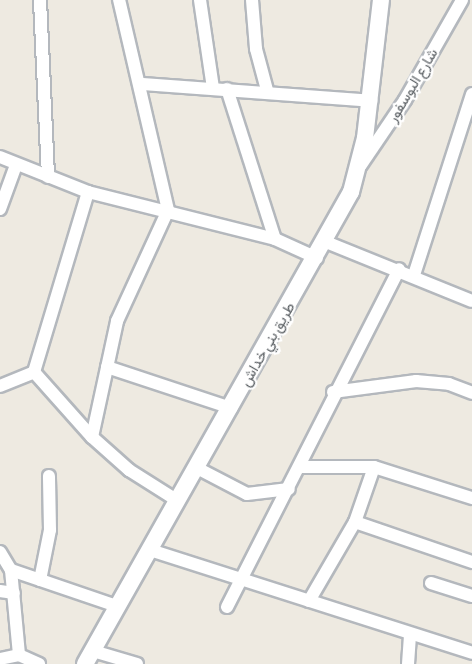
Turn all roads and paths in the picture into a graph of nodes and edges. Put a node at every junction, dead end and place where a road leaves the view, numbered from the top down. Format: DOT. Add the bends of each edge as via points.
graph roads {
  1 [pos="40,0"];
  2 [pos="119,0"];
  3 [pos="200,0"];
  4 [pos="252,0"];
  5 [pos="381,0"];
  6 [pos="462,0"];
  7 [pos="142,84"];
  8 [pos="213,88"];
  9 [pos="227,89"];
  10 [pos="267,90"];
  11 [pos="472,94"];
  12 [pos="371,101"];
  13 [pos="468,112"];
  14 [pos="0,158"];
  15 [pos="16,165"];
  16 [pos="359,168"];
  17 [pos="48,177"];
  18 [pos="88,192"];
  19 [pos="0,209"];
  20 [pos="168,210"];
  21 [pos="275,239"];
  22 [pos="326,242"];
  23 [pos="317,258"];
  24 [pos="399,269"];
  25 [pos="414,275"];
  26 [pos="472,301"];
  27 [pos="107,367"];
  28 [pos="34,372"];
  29 [pos="0,386"];
  30 [pos="333,392"];
  31 [pos="472,393"];
  32 [pos="231,408"];
  33 [pos="92,437"];
  34 [pos="374,466"];
  35 [pos="301,467"];
  36 [pos="197,468"];
  37 [pos="49,476"];
  38 [pos="289,489"];
  39 [pos="472,498"];
  40 [pos="178,501"];
  41 [pos="355,522"];
  42 [pos="150,550"];
  43 [pos="0,552"];
  44 [pos="472,562"];
  45 [pos="10,570"];
  46 [pos="244,578"];
  47 [pos="40,580"];
  48 [pos="431,583"];
  49 [pos="0,591"];
  50 [pos="14,593"];
  51 [pos="472,596"];
  52 [pos="309,601"];
  53 [pos="117,606"];
  54 [pos="227,607"];
  55 [pos="410,636"];
  56 [pos="466,651"];
  57 [pos="19,656"];
  58 [pos="89,657"];
  59 [pos="0,659"];
  60 [pos="39,664"];
  61 [pos="137,664"];
  62 [pos="408,664"];
  63 [pos="459,664"];
  1 -- 17 [label="street"];
  2 -- 7 [label="street"];
  3 -- 8 [label="street"];
  4 -- 10 [label="street" via="256,49"];
  5 -- 12 [label="main road, طريق بني خداش"];
  6 -- 16 [label="street, شارع البوسفور" via="405,100"];
  7 -- 8 [label="street"];
  7 -- 20 [label="street"];
  8 -- 9 [label="street"];
  9 -- 10 [label="street"];
  9 -- 21 [label="street"];
  10 -- 12 [label="street"];
  11 -- 13 [label="street"];
  12 -- 16 [label="main road, طريق بني خداش"];
  13 -- 25 [label="street"];
  14 -- 15 [label="street"];
  15 -- 17 [label="street"];
  15 -- 19 [label="street"];
  16 -- 22 [label="main road, طريق بني خداش"];
  17 -- 18 [label="street"];
  18 -- 20 [label="street"];
  18 -- 28 [label="street"];
  20 -- 21 [label="street"];
  20 -- 27 [label="street" via="126,297"];
  21 -- 23 [label="street"];
  22 -- 23 [label="main road, طريق بني خداش"];
  22 -- 24 [label="street"];
  23 -- 32 [label="main road, طريق بني خداش"];
  24 -- 25 [label="street"];
  24 -- 30 [label="street"];
  25 -- 26 [label="street"];
  27 -- 32 [label="street"];
  27 -- 33 [label="street"];
  28 -- 29 [label="street"];
  28 -- 33 [label="street"];
  30 -- 31 [label="street" via="416,381 449,384"];
  30 -- 35 [label="street"];
  32 -- 36 [label="main road, طريق بني خداش"];
  33 -- 40 [label="street" via="129,470"];
  34 -- 35 [label="street"];
  34 -- 39 [label="street"];
  34 -- 41 [label="street"];
  35 -- 38 [label="street"];
  36 -- 38 [label="street" via="248,494"];
  36 -- 40 [label="main road, طريق بني خداش"];
  37 -- 47 [label="street" via="50,530"];
  38 -- 46 [label="street"];
  40 -- 42 [label="main road, طريق بني خداش"];
  41 -- 44 [label="street"];
  41 -- 52 [label="street"];
  42 -- 46 [label="street"];
  42 -- 53 [label="main road, طريق بني خداش"];
  43 -- 45 [label="street"];
  45 -- 47 [label="street"];
  45 -- 50 [label="street"];
  46 -- 52 [label="street"];
  46 -- 54 [label="street"];
  47 -- 53 [label="street"];
  48 -- 51 [label="street"];
  49 -- 50 [label="street"];
  50 -- 57 [label="street"];
  52 -- 55 [label="street"];
  53 -- 58 [label="main road, طريق بني خداش"];
  55 -- 56 [label="street"];
  55 -- 62 [label="street"];
  56 -- 63 [label="street"];
  57 -- 59 [label="street"];
  57 -- 60 [label="street"];
  58 -- 61 [label="street"];
}
